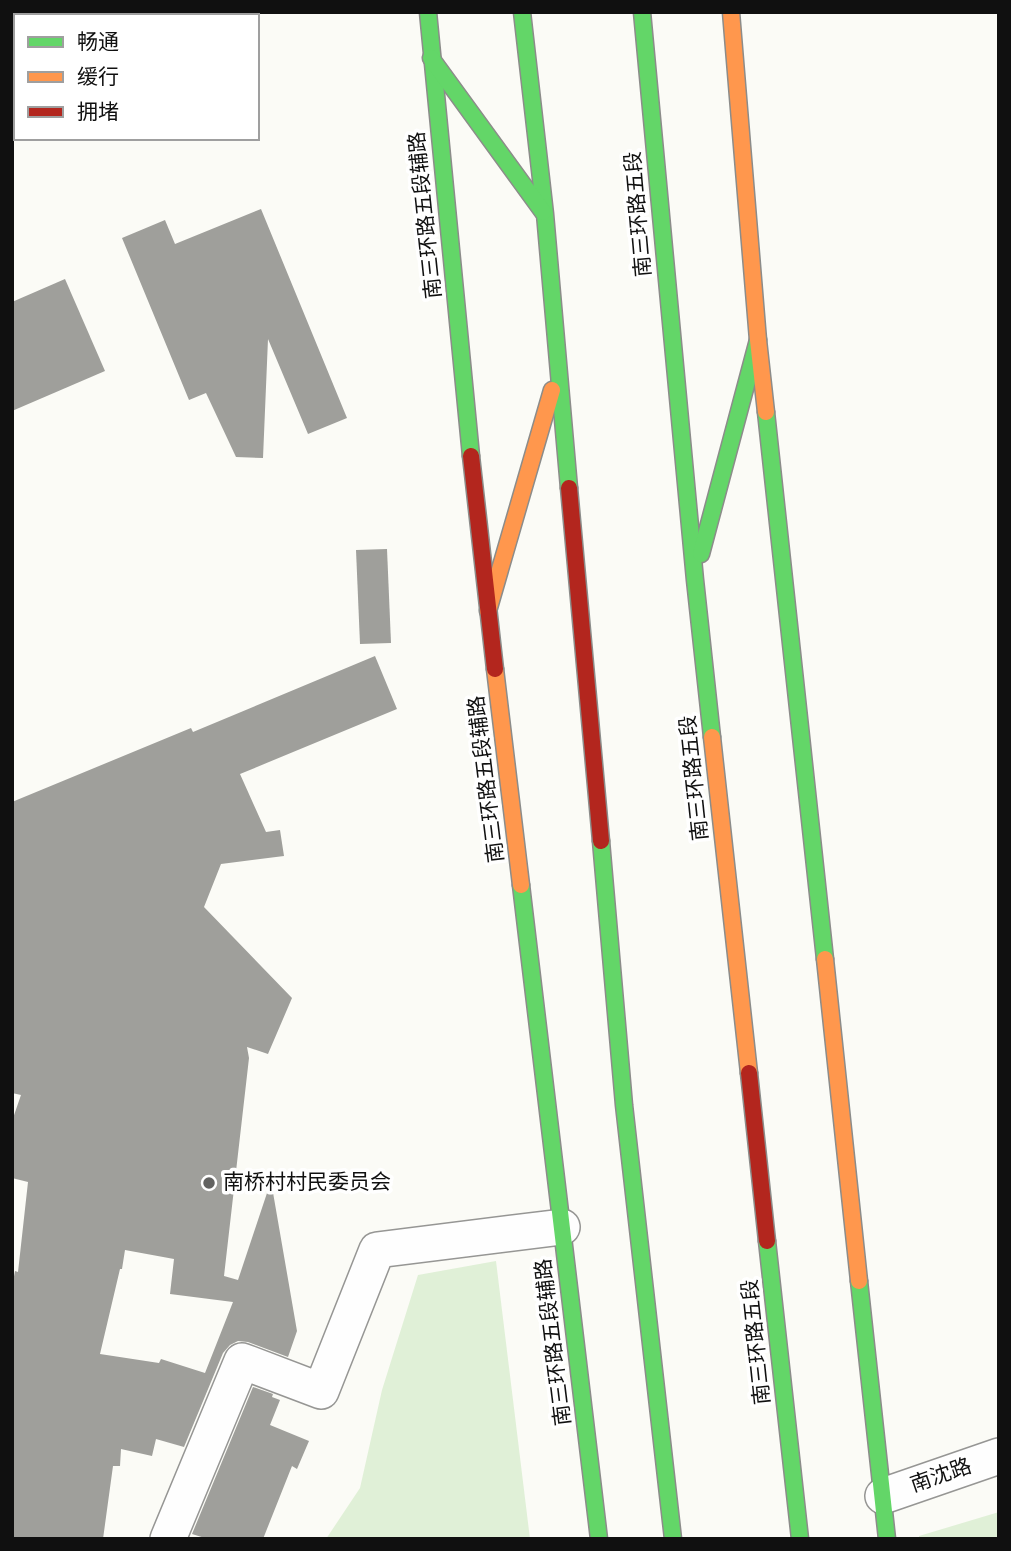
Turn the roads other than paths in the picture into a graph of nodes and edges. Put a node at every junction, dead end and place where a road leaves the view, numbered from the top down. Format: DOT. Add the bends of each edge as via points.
graph roads {
  1 [pos="428,12"];
  2 [pos="522,12"];
  3 [pos="642,12"];
  4 [pos="731,12"];
  5 [pos="432,58"];
  6 [pos="545,214"];
  7 [pos="758,340"];
  8 [pos="558,368"];
  9 [pos="695,580"];
  10 [pos="488,611"];
  11 [pos="562,1227"];
  12 [pos="999,1457"];
  13 [pos="883,1496"];
  14 [pos="168,1539"];
  15 [pos="599,1539"];
  16 [pos="673,1539"];
  17 [pos="800,1539"];
  18 [pos="887,1539"];
  1 -- 5 [label="main road, 南三环路五段辅路"];
  2 -- 6 [label="main road"];
  3 -- 9 [label="main road, 南三环路五段"];
  4 -- 7 [label="main road"];
  5 -- 6 [label="main road"];
  5 -- 10 [label="main road, 南三环路五段辅路"];
  6 -- 8 [label="main road"];
  7 -- 9 [label="main road"];
  7 -- 13 [label="main road"];
  8 -- 10 [label="main road"];
  8 -- 16 [label="main road" via="622,1091"];
  9 -- 17 [label="main road, 南三环路五段"];
  10 -- 11 [label="main road, 南三环路五段辅路"];
  11 -- 14 [label="street" via="377,1250 321,1391 242,1361"];
  11 -- 15 [label="main road, 南三环路五段辅路"];
  12 -- 13 [label="street, 南沈路"];
  13 -- 18 [label="main road"];
}
